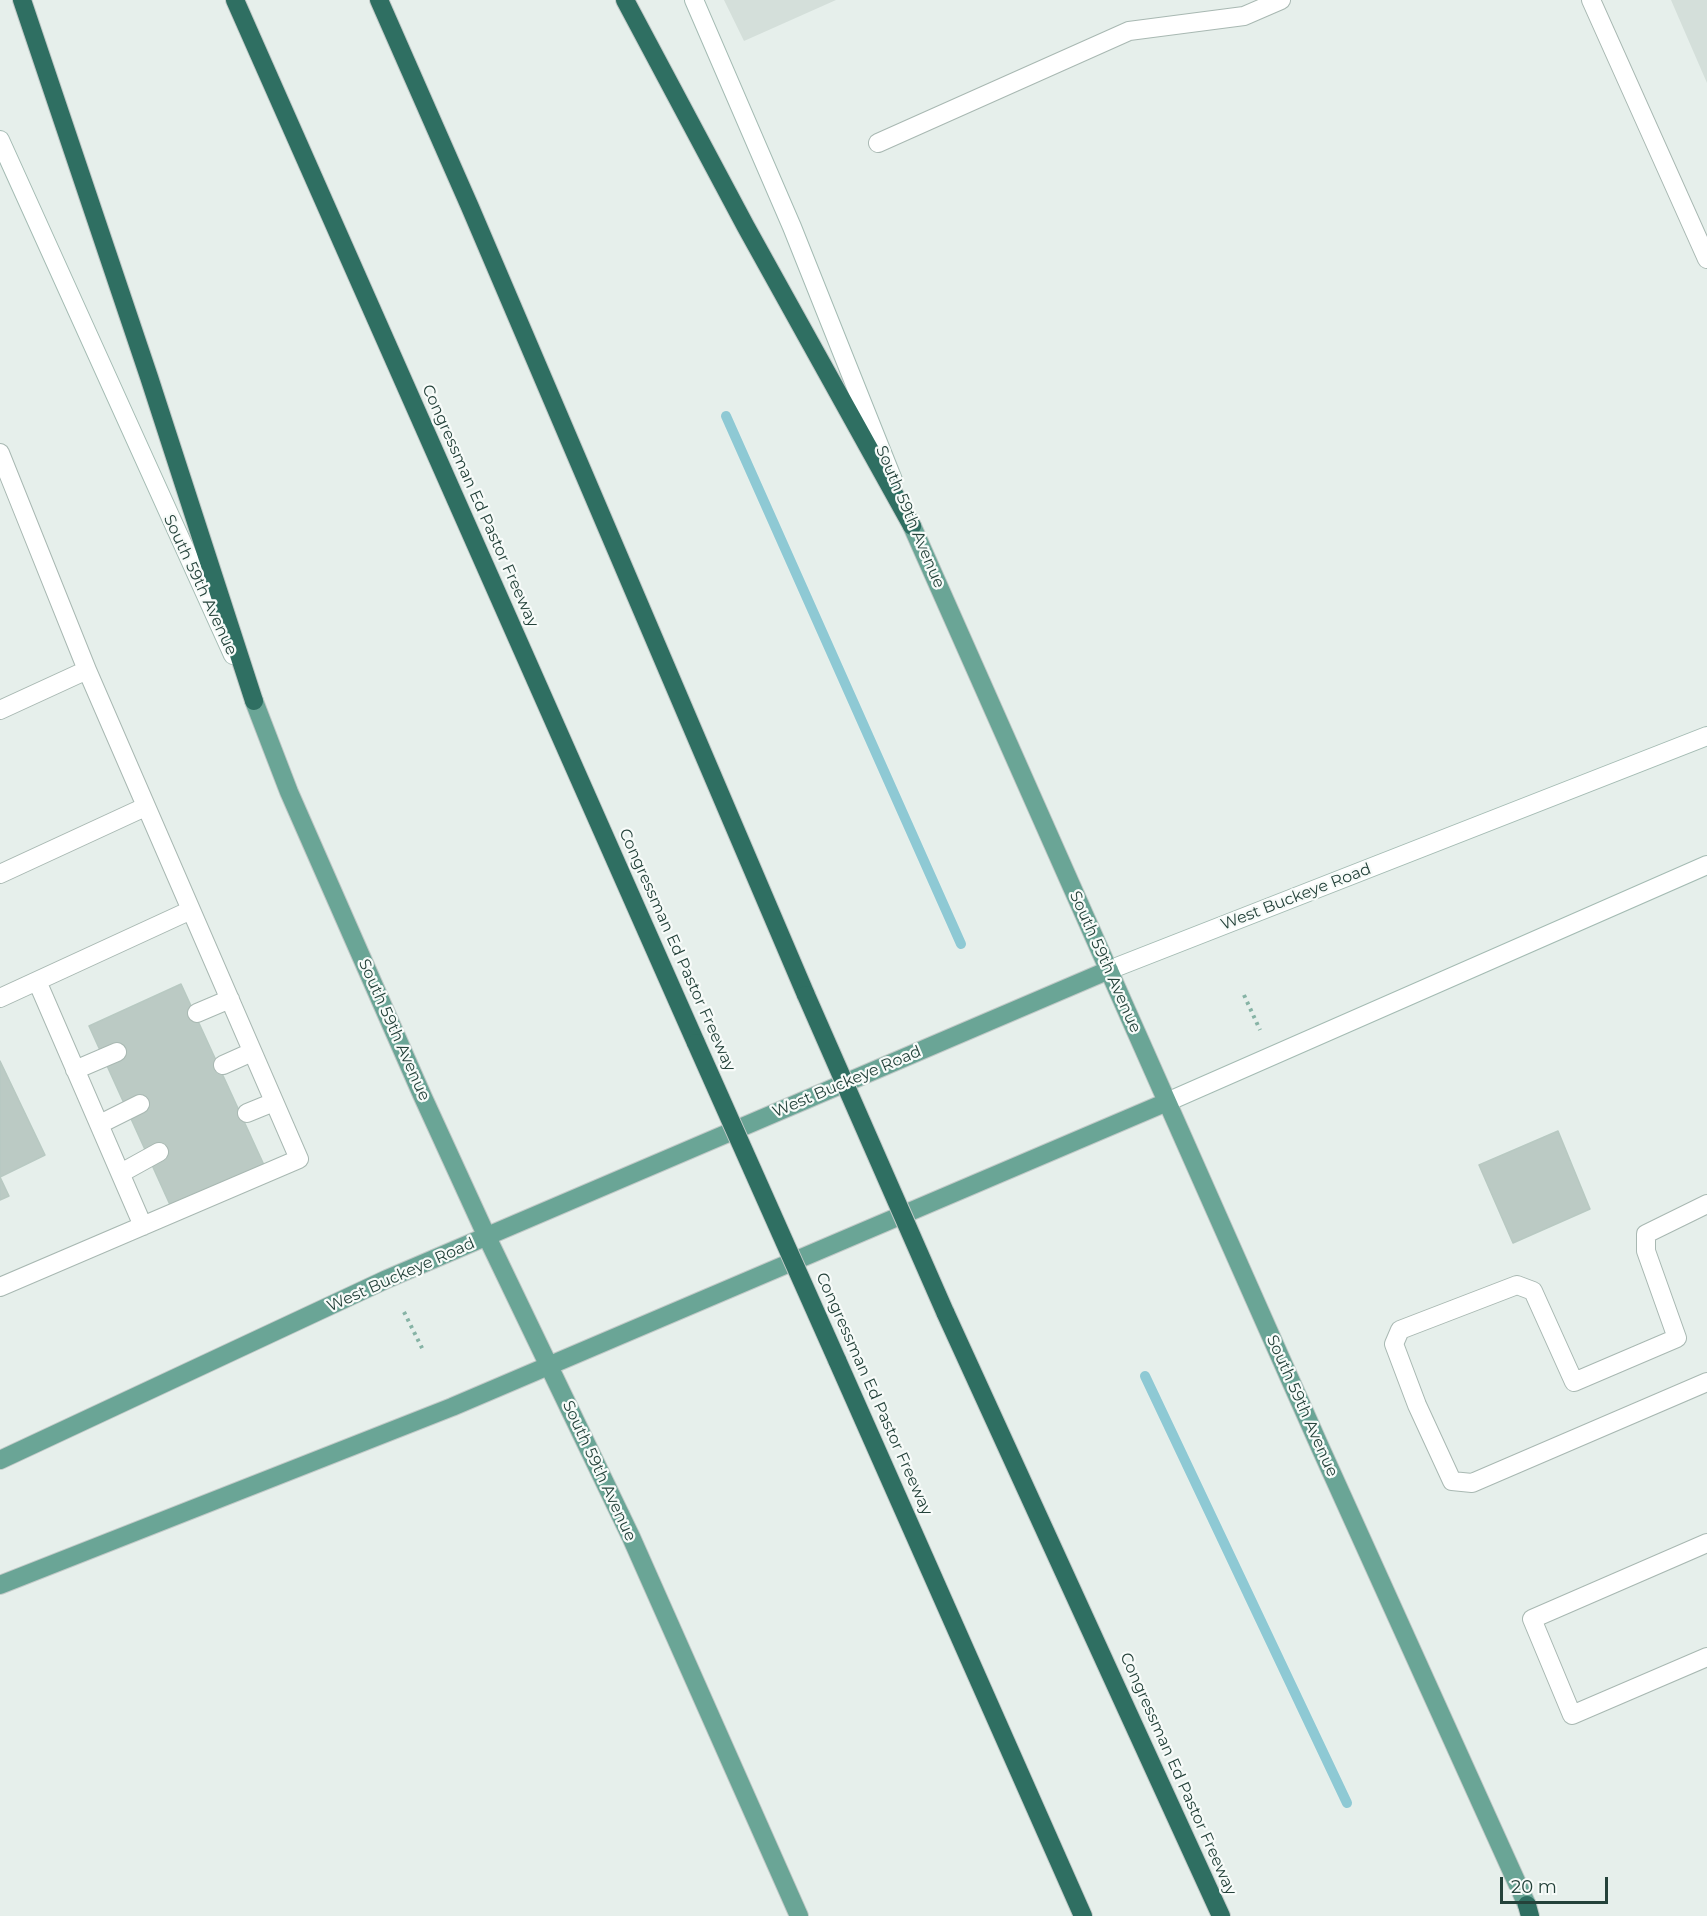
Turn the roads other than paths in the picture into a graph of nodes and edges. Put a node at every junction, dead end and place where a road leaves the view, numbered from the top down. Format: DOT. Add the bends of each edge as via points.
graph roads {
  1 [pos="22,0"];
  2 [pos="235,0"];
  3 [pos="379,0"];
  4 [pos="625,0"];
  5 [pos="694,0"];
  6 [pos="1281,0"];
  7 [pos="1591,0"];
  8 [pos="0,140"];
  9 [pos="878,143"];
  10 [pos="1707,259"];
  11 [pos="0,453"];
  12 [pos="912,526"];
  13 [pos="87,670"];
  14 [pos="254,701"];
  15 [pos="0,710"];
  16 [pos="1707,736"];
  17 [pos="145,807"];
  18 [pos="1707,866"];
  19 [pos="0,874"];
  20 [pos="191,910"];
  21 [pos="1109,970"];
  22 [pos="37,981"];
  23 [pos="0,998"];
  24 [pos="230,999"];
  25 [pos="197,1012"];
  26 [pos="117,1052"];
  27 [pos="252,1052"];
  28 [pos="224,1065"];
  29 [pos="75,1070"];
  30 [pos="274,1102"];
  31 [pos="1167,1102"];
  32 [pos="140,1104"];
  33 [pos="247,1113"];
  34 [pos="100,1124"];
  35 [pos="159,1152"];
  36 [pos="121,1173"];
  37 [pos="1707,1204"];
  38 [pos="143,1226"];
  39 [pos="487,1238"];
  40 [pos="0,1287"];
  41 [pos="549,1366"];
  42 [pos="1707,1382"];
  43 [pos="0,1460"];
  44 [pos="1707,1543"];
  45 [pos="0,1585"];
  46 [pos="1707,1657"];
  47 [pos="1530,1912"];
  48 [pos="799,1916"];
  49 [pos="1083,1916"];
  50 [pos="1221,1916"];
  1 -- 14 [label="highway"];
  2 -- 49 [label="highway, Congressman Ed Pastor Freeway, bridge"];
  3 -- 50 [label="highway, Congressman Ed Pastor Freeway, bridge" via="945,1312"];
  4 -- 12 [label="highway"];
  5 -- 12 [label="main road, South 59th Avenue" via="792,227"];
  6 -- 9 [label="main road" via="1244,16 1129,31"];
  7 -- 10 [label="main road"];
  8 -- 14 [label="main road, South 59th Avenue"];
  11 -- 13 [label="main road"];
  12 -- 21 [label="main road, South 59th Avenue"];
  13 -- 15 [label="main road"];
  13 -- 17 [label="main road"];
  14 -- 39 [label="main road, South 59th Avenue" via="294,803"];
  16 -- 21 [label="main road, West Buckeye Road"];
  17 -- 19 [label="main road"];
  17 -- 20 [label="main road"];
  18 -- 31 [label="main road"];
  20 -- 22 [label="main road"];
  20 -- 24 [label="main road"];
  21 -- 31 [label="main road, South 59th Avenue"];
  21 -- 39 [label="main road, West Buckeye Road"];
  22 -- 23 [label="main road"];
  22 -- 29 [label="main road"];
  24 -- 25 [label="main road"];
  24 -- 27 [label="main road"];
  26 -- 29 [label="main road"];
  27 -- 28 [label="main road"];
  27 -- 30 [label="main road"];
  29 -- 34 [label="main road"];
  30 -- 33 [label="main road"];
  30 -- 38 [label="main road" via="299,1159"];
  31 -- 41 [label="main road"];
  31 -- 47 [label="main road, South 59th Avenue"];
  32 -- 34 [label="main road"];
  34 -- 36 [label="main road"];
  35 -- 36 [label="main road"];
  36 -- 38 [label="main road"];
  37 -- 42 [label="main road" via="1646,1234 1646,1251 1677,1338 1574,1382 1533,1291 1517,1285 1400,1330 1394,1344 1452,1481 1472,1482"];
  38 -- 40 [label="main road"];
  39 -- 41 [label="main road, South 59th Avenue"];
  39 -- 43 [label="main road, West Buckeye Road" via="387,1279"];
  41 -- 45 [label="main road"];
  41 -- 48 [label="main road, South 59th Avenue" via="631,1537"];
  44 -- 46 [label="main road" via="1532,1619 1572,1715"];
}
